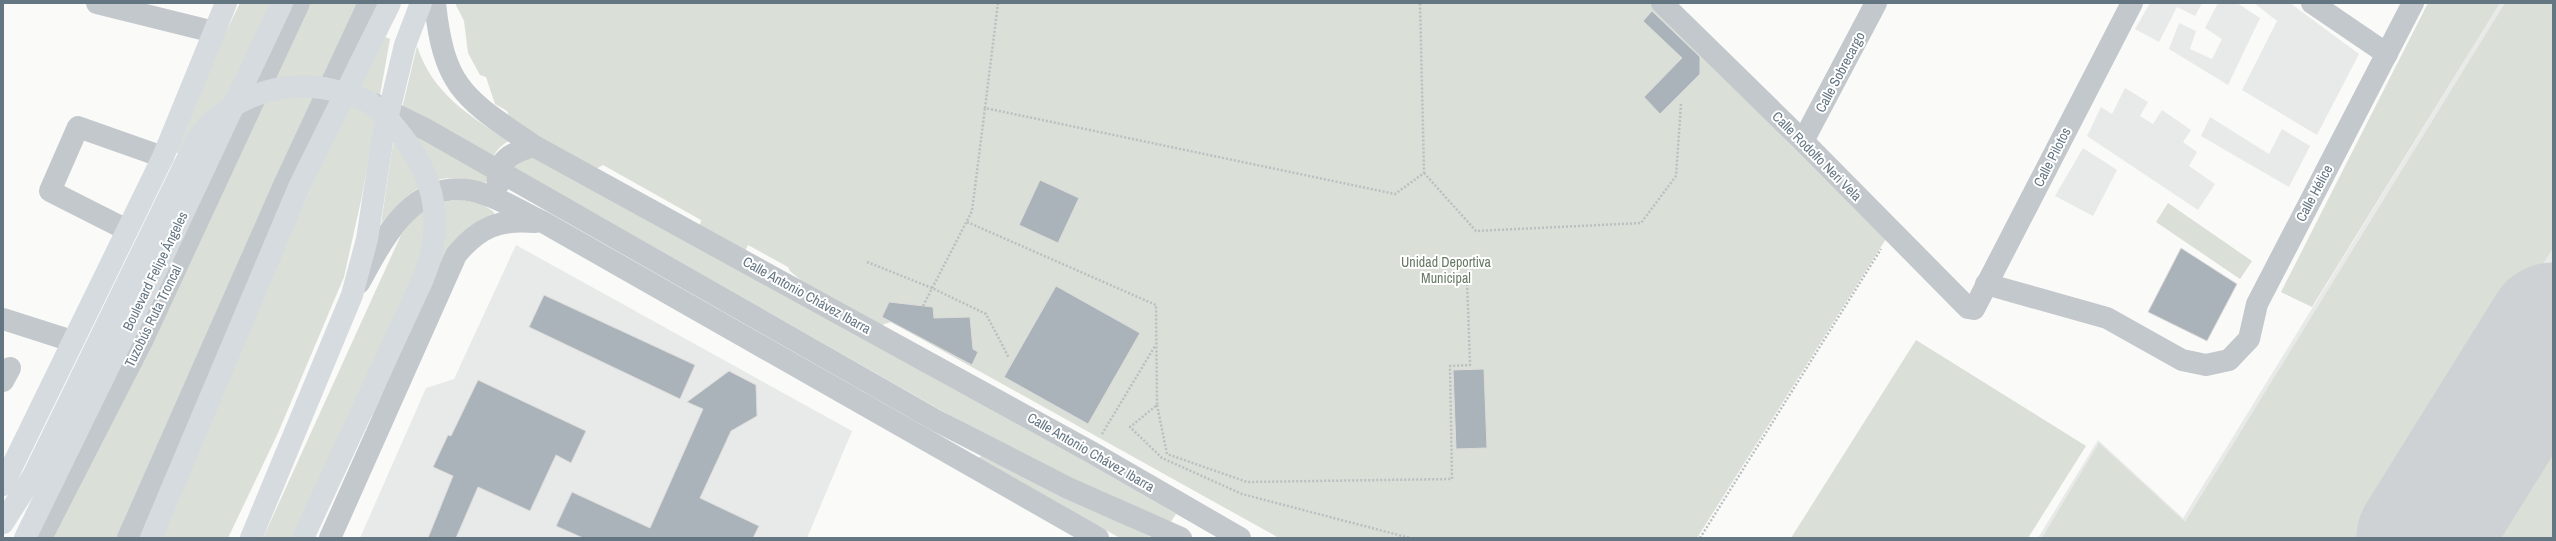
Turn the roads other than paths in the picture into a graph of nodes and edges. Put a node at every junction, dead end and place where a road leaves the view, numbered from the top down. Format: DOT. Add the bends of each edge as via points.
graph roads {
  1 [pos="97,3"];
  2 [pos="226,3"];
  3 [pos="282,3"];
  4 [pos="299,3"];
  5 [pos="369,3"];
  6 [pos="390,3"];
  7 [pos="421,3"];
  8 [pos="435,3"];
  9 [pos="1662,3"];
  10 [pos="1876,3"];
  11 [pos="2132,3"];
  12 [pos="2312,3"];
  13 [pos="2413,3"];
  14 [pos="214,32"];
  15 [pos="2387,54"];
  16 [pos="369,102"];
  17 [pos="1803,141"];
  18 [pos="534,146"];
  19 [pos="163,156"];
  20 [pos="508,206"];
  21 [pos="542,222"];
  22 [pos="127,230"];
  23 [pos="1986,284"];
  24 [pos="352,295"];
  25 [pos="1971,309"];
  26 [pos="3,318"];
  27 [pos="72,341"];
  28 [pos="9,494"];
  29 [pos="3,523"];
  30 [pos="17,538"];
  31 [pos="25,538"];
  32 [pos="41,538"];
  33 [pos="128,538"];
  34 [pos="151,538"];
  35 [pos="251,538"];
  36 [pos="303,538"];
  37 [pos="330,538"];
  38 [pos="1098,538"];
  39 [pos="1181,538"];
  40 [pos="1240,538"];
  1 -- 14 [label="street"];
  2 -- 14 [label="main road"];
  3 -- 31 [label="main road, Boulevard Felipe Ángeles" via="162,258"];
  4 -- 32 [label="street, Tuzobús Ruta Troncal" via="142,342"];
  5 -- 33 [label="street" via="285,183"];
  6 -- 34 [label="main road" via="299,187"];
  7 -- 24 [label="main road" via="405,45 383,136 367,239"];
  8 -- 18 [label="street, Calle Antonio Chávez Ibarra" via="440,43 447,66 459,86 473,103"];
  9 -- 17 [label="street, Calle Rodolfo Neri Vela"];
  10 -- 17 [label="street, Calle Sobrecargo"];
  11 -- 23 [label="street, Calle Pilotos"];
  12 -- 15 [label="street"];
  13 -- 15 [label="street, Calle Hélice"];
  14 -- 19 [label="main road"];
  15 -- 23 [label="street, Calle Hélice" via="2256,304 2249,339 2229,360 2206,365 2182,360 2107,318"];
  16 -- 28 [label="main road" via="316,86 281,88 245,98 210,122 197,139 33,476"];
  16 -- 36 [label="main road" via="392,123 420,162 433,197 435,238 431,260 423,279"];
  16 -- 39 [label="street" via="427,130 937,421 1068,488"];
  17 -- 25 [label="street, Calle Rodolfo Neri Vela"];
  18 -- 20 [label="street" via="508,156 500,165 497,176 499,187"];
  18 -- 40 [label="street, Calle Antonio Chávez Ibarra" via="1091,452"];
  19 -- 22 [label="main road"];
  19 -- 22 [label="street" via="78,128 50,190"];
  20 -- 21 [label="street"];
  20 -- 24 [label="street" via="473,191 455,190 438,192 417,202 400,216 383,240"];
  21 -- 37 [label="street" via="513,220 494,225 467,241 456,255"];
  21 -- 38 [label="street"];
  22 -- 27 [label="main road"];
  23 -- 25 [label="street, Calle Pilotos" via="1974,309"];
  24 -- 35 [label="main road"];
  26 -- 27 [label="street"];
  27 -- 28 [label="main road"];
  28 -- 29 [label="main road"];
  28 -- 30 [label="main road" via="22,517"];
}
